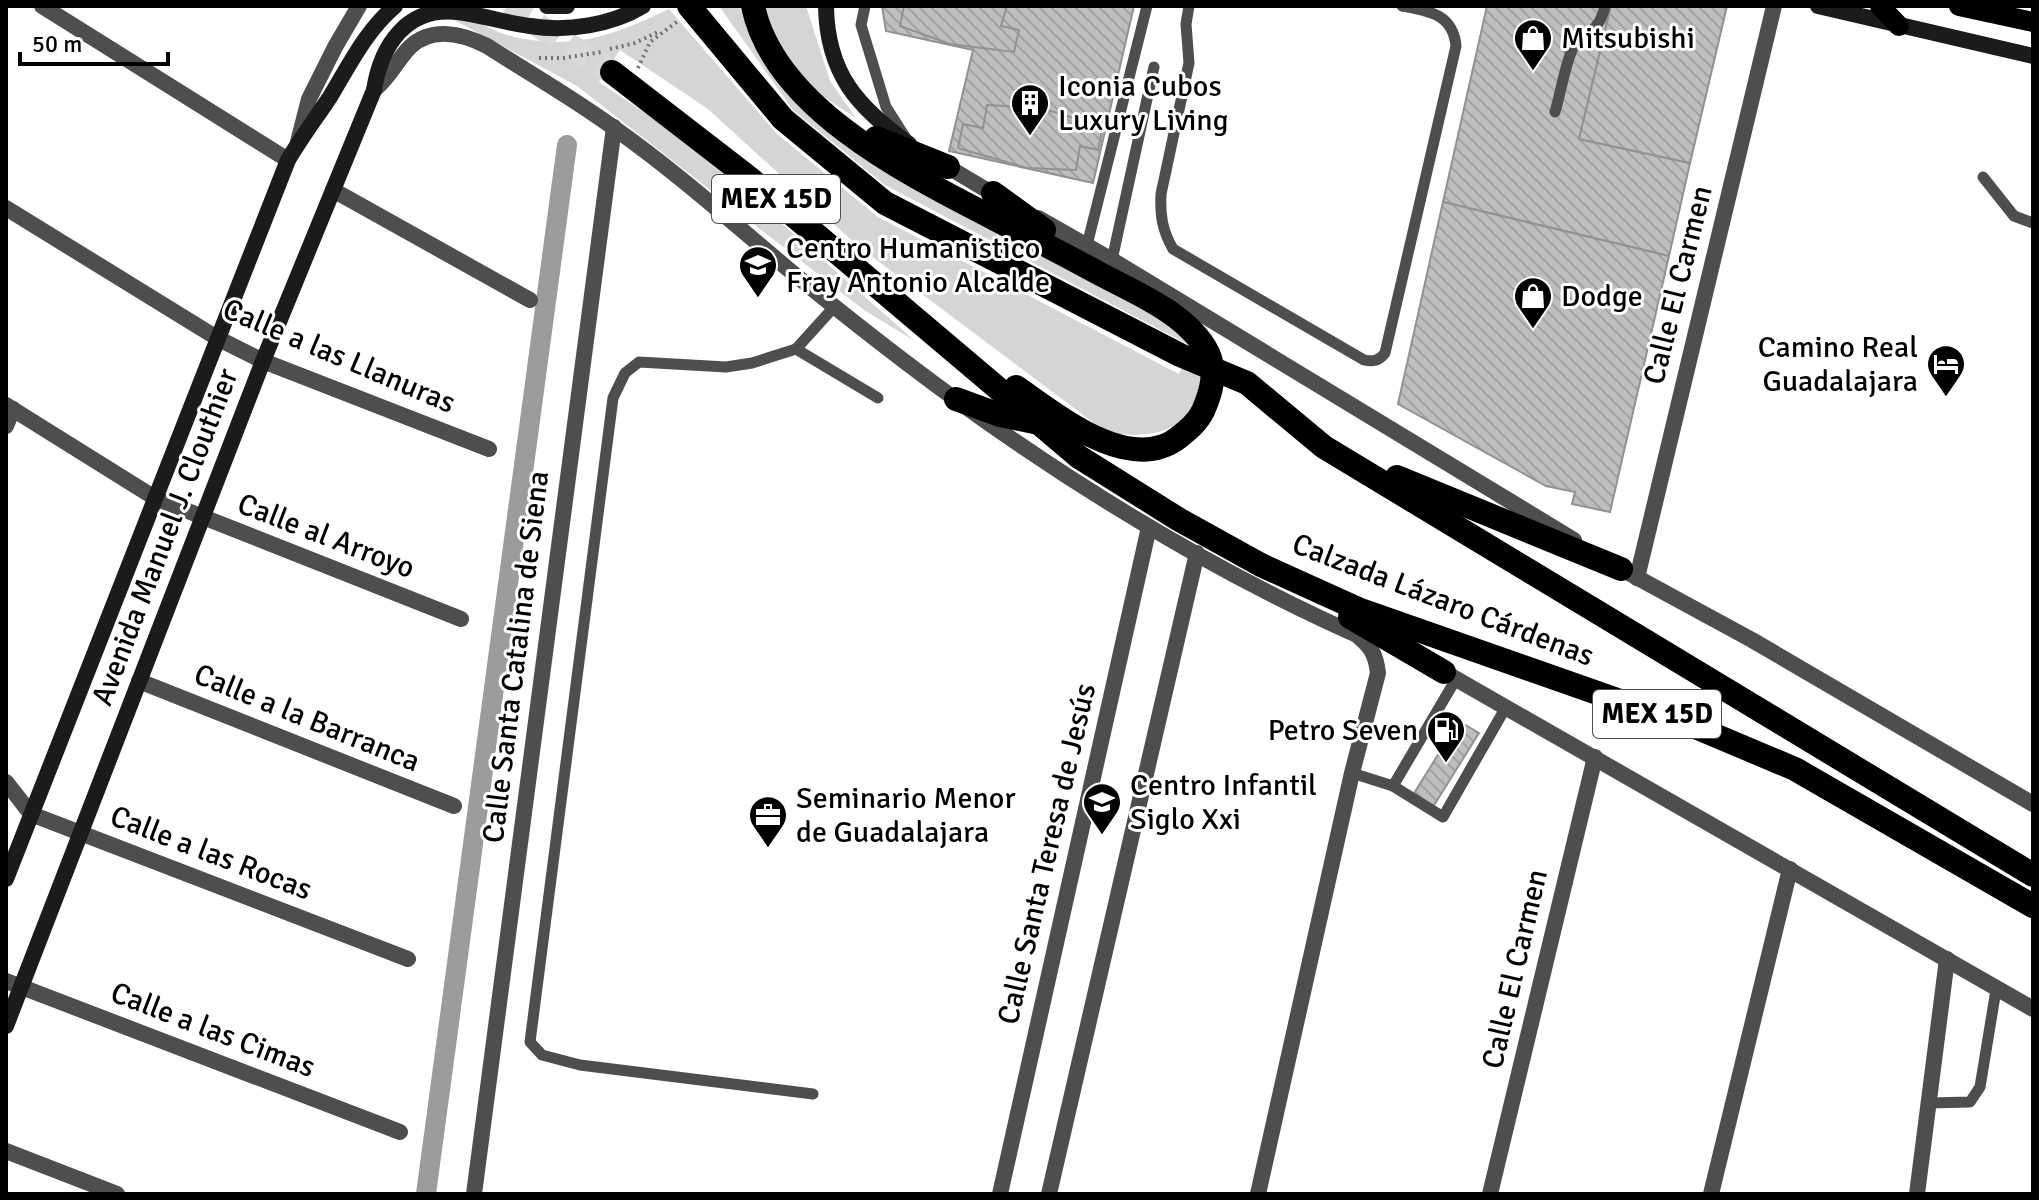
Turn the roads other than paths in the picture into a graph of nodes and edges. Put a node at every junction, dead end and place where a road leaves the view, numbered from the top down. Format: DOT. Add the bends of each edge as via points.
graph roads {
  1 [pos="42,6"];
  2 [pos="359,6"];
  3 [pos="395,6"];
  4 [pos="547,6"];
  5 [pos="567,6"];
  6 [pos="689,6"];
  7 [pos="753,6"];
  8 [pos="826,6"];
  9 [pos="865,6"];
  10 [pos="1147,6"];
  11 [pos="1189,6"];
  12 [pos="1402,6"];
  13 [pos="1605,6"];
  14 [pos="1774,6"];
  15 [pos="1818,6"];
  16 [pos="1880,6"];
  17 [pos="1959,6"];
  18 [pos="638,9"];
  19 [pos="2033,22"];
  20 [pos="1899,26"];
  21 [pos="2033,56"];
  22 [pos="1154,67"];
  23 [pos="612,72"];
  24 [pos="374,90"];
  25 [pos="811,102"];
  26 [pos="1555,112"];
  27 [pos="614,127"];
  28 [pos="298,143"];
  29 [pos="910,144"];
  30 [pos="288,160"];
  31 [pos="948,167"];
  32 [pos="1983,177"];
  33 [pos="333,190"];
  34 [pos="993,193"];
  35 [pos="6,208"];
  36 [pos="2033,223"];
  37 [pos="1087,245"];
  38 [pos="1112,260"];
  39 [pos="1125,287"];
  40 [pos="530,300"];
  41 [pos="834,307"];
  42 [pos="935,332"];
  43 [pos="217,338"];
  44 [pos="796,349"];
  45 [pos="263,361"];
  46 [pos="878,398"];
  47 [pos="956,399"];
  48 [pos="9,407"];
  49 [pos="1038,423"];
  50 [pos="6,426"];
  51 [pos="1324,447"];
  52 [pos="489,449"];
  53 [pos="155,498"];
  54 [pos="202,518"];
  55 [pos="1149,527"];
  56 [pos="1197,553"];
  57 [pos="1261,565"];
  58 [pos="1629,573"];
  59 [pos="461,619"];
  60 [pos="1352,632"];
  61 [pos="1450,675"];
  62 [pos="139,681"];
  63 [pos="1506,707"];
  64 [pos="1595,757"];
  65 [pos="1352,773"];
  66 [pos="6,782"];
  67 [pos="1393,786"];
  68 [pos="2033,804"];
  69 [pos="454,806"];
  70 [pos="31,814"];
  71 [pos="81,832"];
  72 [pos="1790,869"];
  73 [pos="2033,875"];
  74 [pos="6,879"];
  75 [pos="2033,906"];
  76 [pos="408,959"];
  77 [pos="1947,959"];
  78 [pos="14,984"];
  79 [pos="1996,990"];
  80 [pos="2031,1007"];
  81 [pos="6,1026"];
  82 [pos="813,1094"];
  83 [pos="1929,1103"];
  84 [pos="400,1132"];
  85 [pos="6,1151"];
  86 [pos="117,1194"];
  87 [pos="474,1194"];
  88 [pos="1000,1194"];
  89 [pos="1049,1194"];
  90 [pos="1258,1194"];
  91 [pos="1490,1194"];
  92 [pos="1711,1194"];
  93 [pos="1917,1194"];
  1 -- 30 [label="street"];
  2 -- 28 [label="street" via="309,99"];
  3 -- 28 [label="main road, Avenida Manuel J. Clouthier" via="354,51"];
  4 -- 5 [label="main road"];
  6 -- 51 [label="highway, Calzada Lázaro Cárdenas / MEX 15D" via="783,119 885,203 1180,355 1247,383"];
  7 -- 25 [label="highway" via="774,61"];
  8 -- 29 [label="main road" via="835,61 850,91 873,118"];
  9 -- 29 [label="lane" via="861,25 886,107"];
  10 -- 37 [label="lane"];
  11 -- 12 [label="lane" via="1189,63 1161,194 1164,234 1173,249 1372,362 1385,353 1456,46 1444,18"];
  13 -- 26 [label="lane" via="1592,33 1572,50"];
  14 -- 58 [label="street, Calle El Carmen"];
  15 -- 20 [label="main road"];
  16 -- 20 [label="main road"];
  17 -- 19 [label="main road"];
  18 -- 24 [label="main road, Avenida Manuel J. Clouthier" via="610,21 558,27 531,27 454,11 417,17 399,30 378,69"];
  20 -- 21 [label="main road"];
  22 -- 38 [label="lane"];
  23 -- 42 [label="highway, Calzada Lázaro Cárdenas / MEX 15D"];
  24 -- 27 [label="street" via="412,45 433,35 467,36"];
  24 -- 33 [label="main road, Avenida Manuel J. Clouthier"];
  25 -- 31 [label="highway" via="893,146"];
  25 -- 39 [label="highway" via="932,188"];
  27 -- 41 [label="street"];
  27 -- 87 [label="street, Calle Santa Catalina de Siena"];
  28 -- 30 [label="main road, Avenida Manuel J. Clouthier"];
  29 -- 31 [label="main road"];
  30 -- 43 [label="main road, Avenida Manuel J. Clouthier"];
  31 -- 34 [label="street"];
  32 -- 36 [label="lane" via="2014,216"];
  33 -- 40 [label="street"];
  33 -- 45 [label="main road, Avenida Manuel J. Clouthier"];
  34 -- 37 [label="street"];
  34 -- 39 [label="highway"];
  35 -- 43 [label="street, Calle a las Llanuras"];
  37 -- 38 [label="street"];
  38 -- 58 [label="street"];
  39 -- 42 [label="highway" via="1173,315 1209,355 1210,396 1190,429 1168,445 1139,450 1082,431"];
  41 -- 44 [label="lane"];
  41 -- 47 [label="street"];
  42 -- 49 [label="highway, Calzada Lázaro Cárdenas / MEX 15D"];
  43 -- 45 [label="street, Calle a las Llanuras"];
  43 -- 53 [label="main road, Avenida Manuel J. Clouthier"];
  44 -- 46 [label="lane"];
  44 -- 82 [label="lane" via="726,367 639,362 625,373 613,398 530,1042 542,1055 580,1065"];
  45 -- 52 [label="street, Calle a las Llanuras"];
  45 -- 54 [label="main road, Avenida Manuel J. Clouthier"];
  47 -- 49 [label="highway"];
  47 -- 55 [label="street"];
  48 -- 50 [label="street"];
  48 -- 53 [label="street, Calle al Arroyo"];
  49 -- 57 [label="highway, Calzada Lázaro Cárdenas / MEX 15D" via="1079,457"];
  51 -- 58 [label="highway"];
  51 -- 73 [label="highway, Calzada Lázaro Cárdenas / MEX 15D"];
  53 -- 54 [label="street, Calle al Arroyo"];
  53 -- 70 [label="main road, Avenida Manuel J. Clouthier"];
  54 -- 59 [label="street, Calle al Arroyo"];
  54 -- 62 [label="main road, Avenida Manuel J. Clouthier"];
  55 -- 56 [label="street"];
  55 -- 88 [label="street, Calle Santa Teresa de Jesús"];
  56 -- 60 [label="street"];
  56 -- 89 [label="street"];
  57 -- 61 [label="highway"];
  57 -- 75 [label="highway, Calzada Lázaro Cárdenas / MEX 15D" via="1358,609 1700,729 1795,769"];
  58 -- 68 [label="street"];
  60 -- 61 [label="street"];
  60 -- 65 [label="street" via="1371,647 1378,673"];
  61 -- 63 [label="street"];
  61 -- 67 [label="lane"];
  62 -- 69 [label="street, Calle a la Barranca"];
  62 -- 71 [label="main road, Avenida Manuel J. Clouthier"];
  63 -- 64 [label="street"];
  63 -- 67 [label="lane" via="1443,817"];
  64 -- 72 [label="street"];
  64 -- 91 [label="street, Calle El Carmen"];
  65 -- 67 [label="lane"];
  65 -- 90 [label="street"];
  66 -- 70 [label="street"];
  70 -- 71 [label="street, Calle a las Rocas"];
  70 -- 74 [label="main road, Avenida Manuel J. Clouthier"];
  71 -- 76 [label="street, Calle a las Rocas"];
  71 -- 78 [label="main road, Avenida Manuel J. Clouthier"];
  72 -- 77 [label="street"];
  72 -- 92 [label="street"];
  77 -- 79 [label="street"];
  77 -- 83 [label="street"];
  78 -- 81 [label="main road, Avenida Manuel J. Clouthier"];
  78 -- 84 [label="street, Calle a las Cimas"];
  79 -- 80 [label="street"];
  79 -- 83 [label="lane" via="1980,1087 1970,1102"];
  83 -- 93 [label="street"];
  85 -- 86 [label="street"];
}
